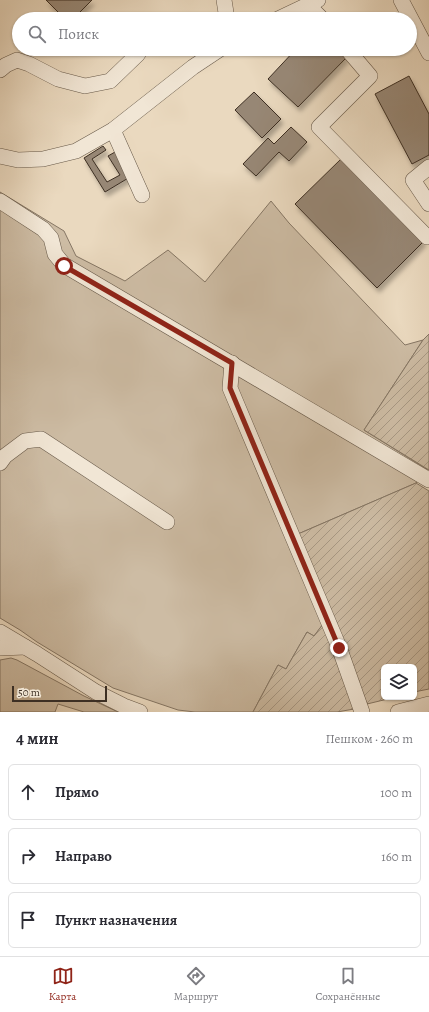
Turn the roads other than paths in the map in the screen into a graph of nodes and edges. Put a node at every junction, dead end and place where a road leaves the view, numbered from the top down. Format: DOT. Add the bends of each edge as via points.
graph roads {
  1 [pos="224,0"];
  2 [pos="401,0"];
  3 [pos="313,2"];
  4 [pos="226,12"];
  5 [pos="292,12"];
  6 [pos="318,12"];
  7 [pos="407,12"];
  8 [pos="417,30"];
  9 [pos="429,53"];
  10 [pos="136,56"];
  11 [pos="210,56"];
  12 [pos="353,56"];
  13 [pos="0,70"];
  14 [pos="113,130"];
  15 [pos="0,156"];
  16 [pos="429,167"];
  17 [pos="142,195"];
  18 [pos="0,201"];
  19 [pos="429,204"];
  20 [pos="427,237"];
  21 [pos="232,363"];
  22 [pos="0,463"];
  23 [pos="429,480"];
  24 [pos="167,522"];
  25 [pos="0,632"];
  26 [pos="26,647"];
  27 [pos="0,648"];
  28 [pos="429,704"];
  29 [pos="140,712"];
  30 [pos="362,712"];
  31 [pos="398,712"];
  1 -- 4 [label="street"];
  2 -- 7 [label="street"];
  3 -- 5 [label="street"];
  3 -- 6 [label="street"];
  8 -- 9 [label="street"];
  10 -- 13 [label="street" via="110,81 84,86 58,79 17,60 6,64"];
  11 -- 14 [label="street"];
  12 -- 20 [label="street" via="370,76 319,127"];
  14 -- 15 [label="street" via="76,151 43,159 18,160"];
  14 -- 17 [label="street"];
  16 -- 19 [label="street" via="413,180"];
  18 -- 21 [label="street" via="43,229 51,238 55,254 64,266"];
  21 -- 23 [label="street"];
  21 -- 30 [label="street" via="230,388 339,648"];
  22 -- 24 [label="street" via="25,441 41,439"];
  25 -- 26 [label="street"];
  26 -- 27 [label="street"];
  26 -- 29 [label="street" via="96,692"];
  28 -- 31 [label="street"];
}
